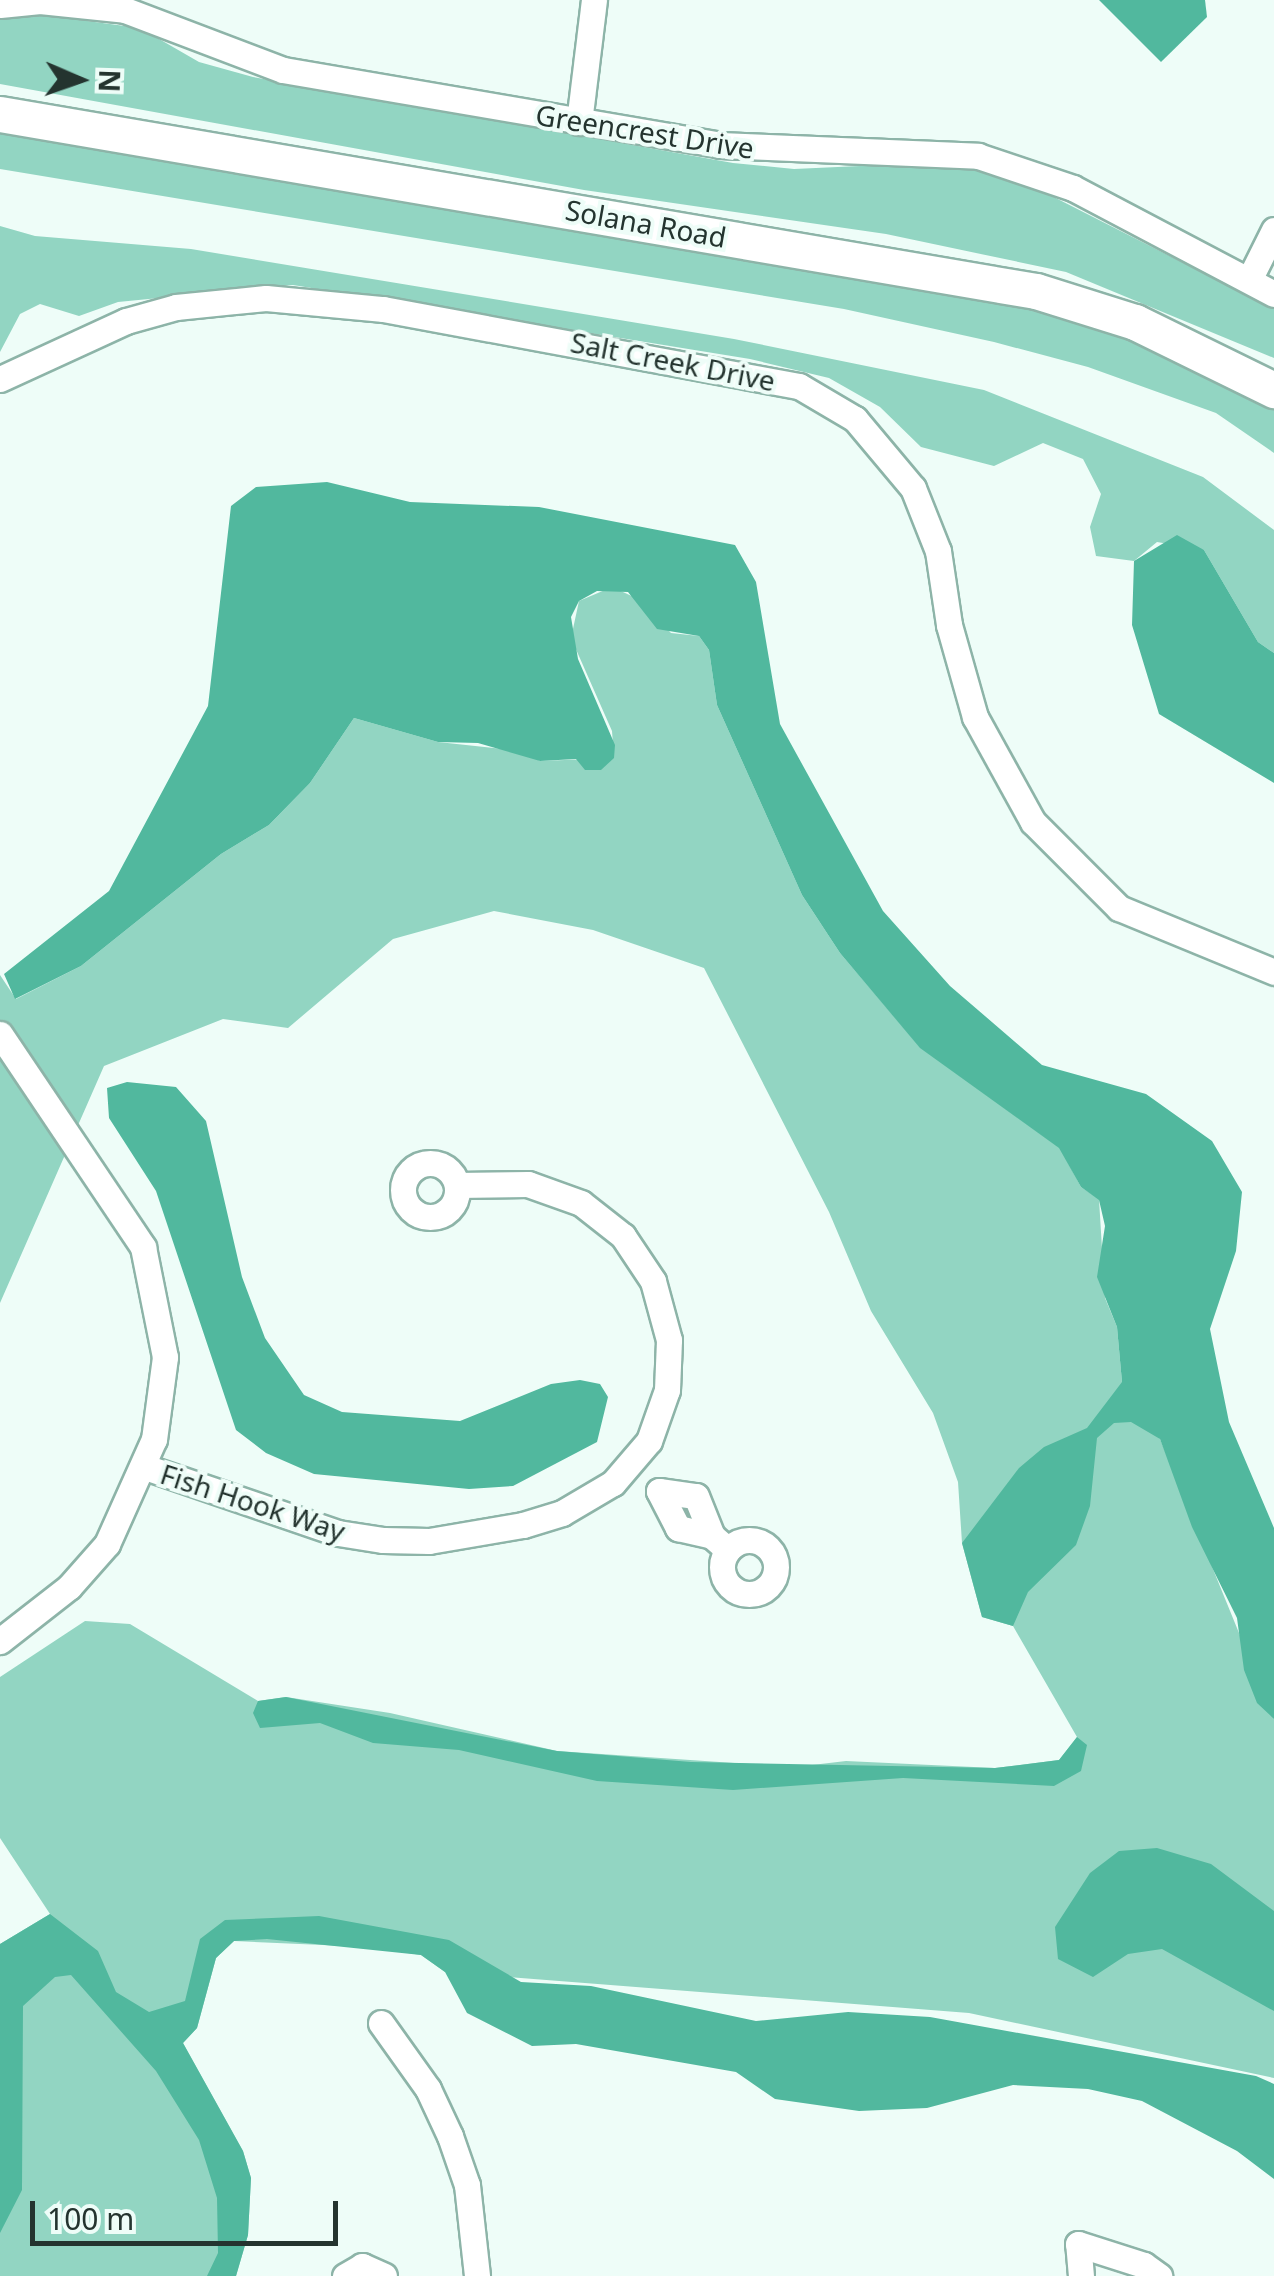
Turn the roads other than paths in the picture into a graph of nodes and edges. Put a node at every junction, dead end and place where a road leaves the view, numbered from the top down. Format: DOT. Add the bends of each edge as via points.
graph roads {
  1 [pos="594,0"];
  2 [pos="0,5"];
  3 [pos="0,114"];
  4 [pos="579,122"];
  5 [pos="1274,230"];
  6 [pos="1248,280"];
  7 [pos="1274,294"];
  8 [pos="0,380"];
  9 [pos="1274,390"];
  10 [pos="1274,972"];
  11 [pos="0,1034"];
  12 [pos="457,1185"];
  13 [pos="145,1467"];
  14 [pos="629,1467"];
  15 [pos="720,1543"];
  16 [pos="0,1641"];
  17 [pos="381,2023"];
  18 [pos="345,2276"];
  19 [pos="384,2276"];
  20 [pos="477,2276"];
  21 [pos="1081,2276"];
  22 [pos="1159,2276"];
  1 -- 4 [label="street"];
  2 -- 4 [label="street, Greencrest Drive" via="40,1 125,10 283,70"];
  3 -- 9 [label="street, Solana Road" via="1036,291 1135,322"];
  4 -- 6 [label="street, Greencrest Drive" via="750,149 978,156 1073,188"];
  5 -- 6 [label="street"];
  6 -- 7 [label="street, Greencrest Drive"];
  8 -- 10 [label="street, Salt Creek Drive" via="126,321 266,298 383,309 800,386 856,418 913,488 938,551 949,625 975,717 1032,822 1118,908"];
  11 -- 13 [label="street" via="44,1108 124,1209 154,1278 164,1398"];
  12 -- 14 [label="street, Fish Hook Way" via="491,1180 555,1191 607,1220 643,1262 665,1316 670,1365 661,1415"];
  13 -- 14 [label="street, Fish Hook Way" via="338,1532 428,1541 562,1512"];
  13 -- 16 [label="street" via="90,1566"];
  14 -- 15 [label="street" via="659,1491 678,1528"];
  17 -- 20 [label="street" via="420,2077 450,2136 466,2185"];
  18 -- 19 [label="street" via="362,2266"];
  21 -- 22 [label="street" via="1078,2244"];
}
